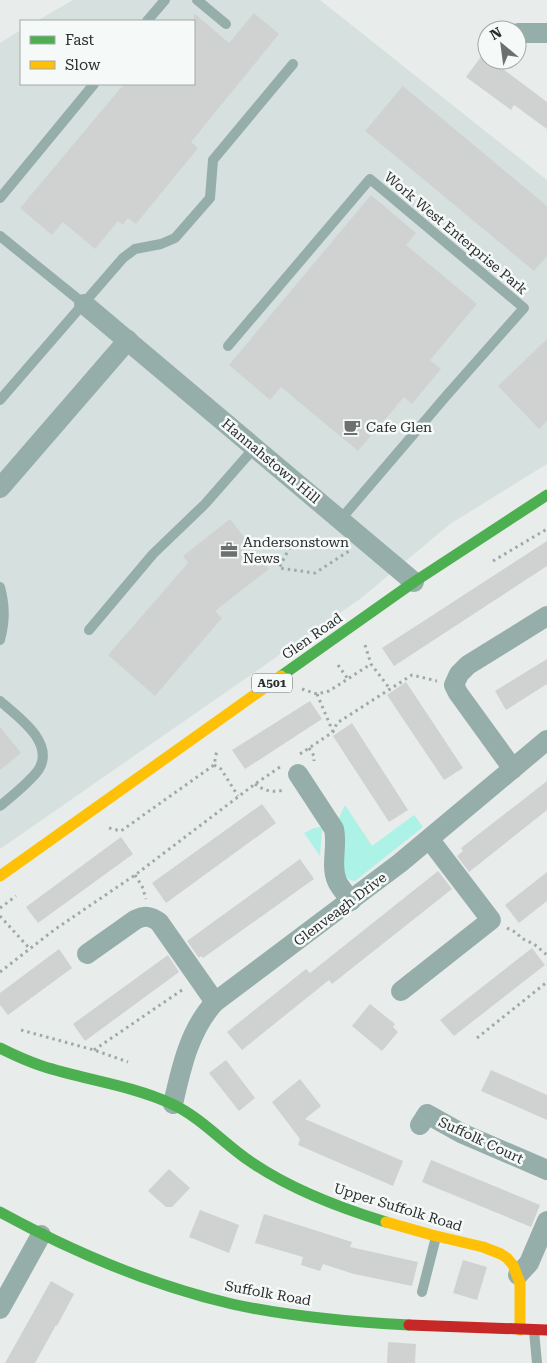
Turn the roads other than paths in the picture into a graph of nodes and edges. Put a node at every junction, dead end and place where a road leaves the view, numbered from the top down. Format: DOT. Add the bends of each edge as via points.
graph roads {
  1 [pos="165,0"];
  2 [pos="197,0"];
  3 [pos="148,20"];
  4 [pos="226,24"];
  5 [pos="527,33"];
  6 [pos="547,33"];
  7 [pos="292,64"];
  8 [pos="93,85"];
  9 [pos="0,198"];
  10 [pos="0,236"];
  11 [pos="84,304"];
  12 [pos="128,340"];
  13 [pos="228,346"];
  14 [pos="0,400"];
  15 [pos="255,447"];
  16 [pos="0,488"];
  17 [pos="547,495"];
  18 [pos="341,519"];
  19 [pos="414,582"];
  20 [pos="0,587"];
  21 [pos="547,616"];
  22 [pos="89,630"];
  23 [pos="0,640"];
  24 [pos="0,701"];
  25 [pos="547,740"];
  26 [pos="292,765"];
  27 [pos="513,769"];
  28 [pos="0,806"];
  29 [pos="430,840"];
  30 [pos="0,876"];
  31 [pos="351,901"];
  32 [pos="87,954"];
  33 [pos="401,991"];
  34 [pos="214,1002"];
  35 [pos="0,1048"];
  36 [pos="174,1104"];
  37 [pos="420,1124"];
  38 [pos="547,1170"];
  39 [pos="0,1212"];
  40 [pos="547,1221"];
  41 [pos="41,1234"];
  42 [pos="436,1236"];
  43 [pos="518,1275"];
  44 [pos="422,1292"];
  45 [pos="0,1309"];
  46 [pos="520,1330"];
  47 [pos="534,1330"];
  48 [pos="547,1330"];
  49 [pos="538,1363"];
  1 -- 3 [label="lane"];
  2 -- 4 [label="lane"];
  5 -- 6 [label="street"];
  7 -- 11 [label="lane" via="213,160 210,198 175,238 135,249 123,258"];
  8 -- 9 [label="lane"];
  10 -- 11 [label="lane"];
  11 -- 12 [label="street, Hannahstown Hill"];
  11 -- 14 [label="lane"];
  12 -- 15 [label="street, Hannahstown Hill"];
  12 -- 16 [label="street"];
  13 -- 18 [label="lane, Work West Enterprise Park" via="370,179 524,308"];
  15 -- 18 [label="street, Hannahstown Hill"];
  15 -- 22 [label="lane" via="205,504 153,554"];
  17 -- 19 [label="street, Glen Road / A501"];
  18 -- 19 [label="street, Hannahstown Hill"];
  19 -- 30 [label="street, Glen Road / A501"];
  20 -- 23 [label="lane" via="4,603"];
  21 -- 27 [label="street" via="468,665 454,685"];
  24 -- 28 [label="lane" via="31,730 43,752 38,771"];
  25 -- 27 [label="street, Glenveagh Drive"];
  26 -- 31 [label="street" via="334,829 337,882"];
  27 -- 29 [label="street, Glenveagh Drive"];
  29 -- 31 [label="street, Glenveagh Drive"];
  29 -- 33 [label="street" via="491,920"];
  31 -- 34 [label="street, Glenveagh Drive"];
  32 -- 34 [label="street" via="135,920 151,917 159,922"];
  34 -- 36 [label="street, Glenveagh Drive" via="188,1048"];
  35 -- 36 [label="street, Upper Suffolk Road" via="37,1065 115,1084"];
  36 -- 42 [label="street, Upper Suffolk Road" via="251,1162 281,1180 358,1213"];
  37 -- 38 [label="street, Suffolk Court" via="427,1114 461,1133"];
  39 -- 41 [label="street, Suffolk Road"];
  40 -- 43 [label="street" via="530,1263"];
  41 -- 45 [label="street"];
  41 -- 46 [label="street, Suffolk Road" via="151,1280 258,1309 393,1325"];
  42 -- 43 [label="street, Upper Suffolk Road" via="505,1256"];
  42 -- 44 [label="lane"];
  43 -- 46 [label="street" via="521,1287"];
  46 -- 47 [label="street, Suffolk Road"];
  47 -- 48 [label="street, Suffolk Road"];
  47 -- 49 [label="lane"];
}
